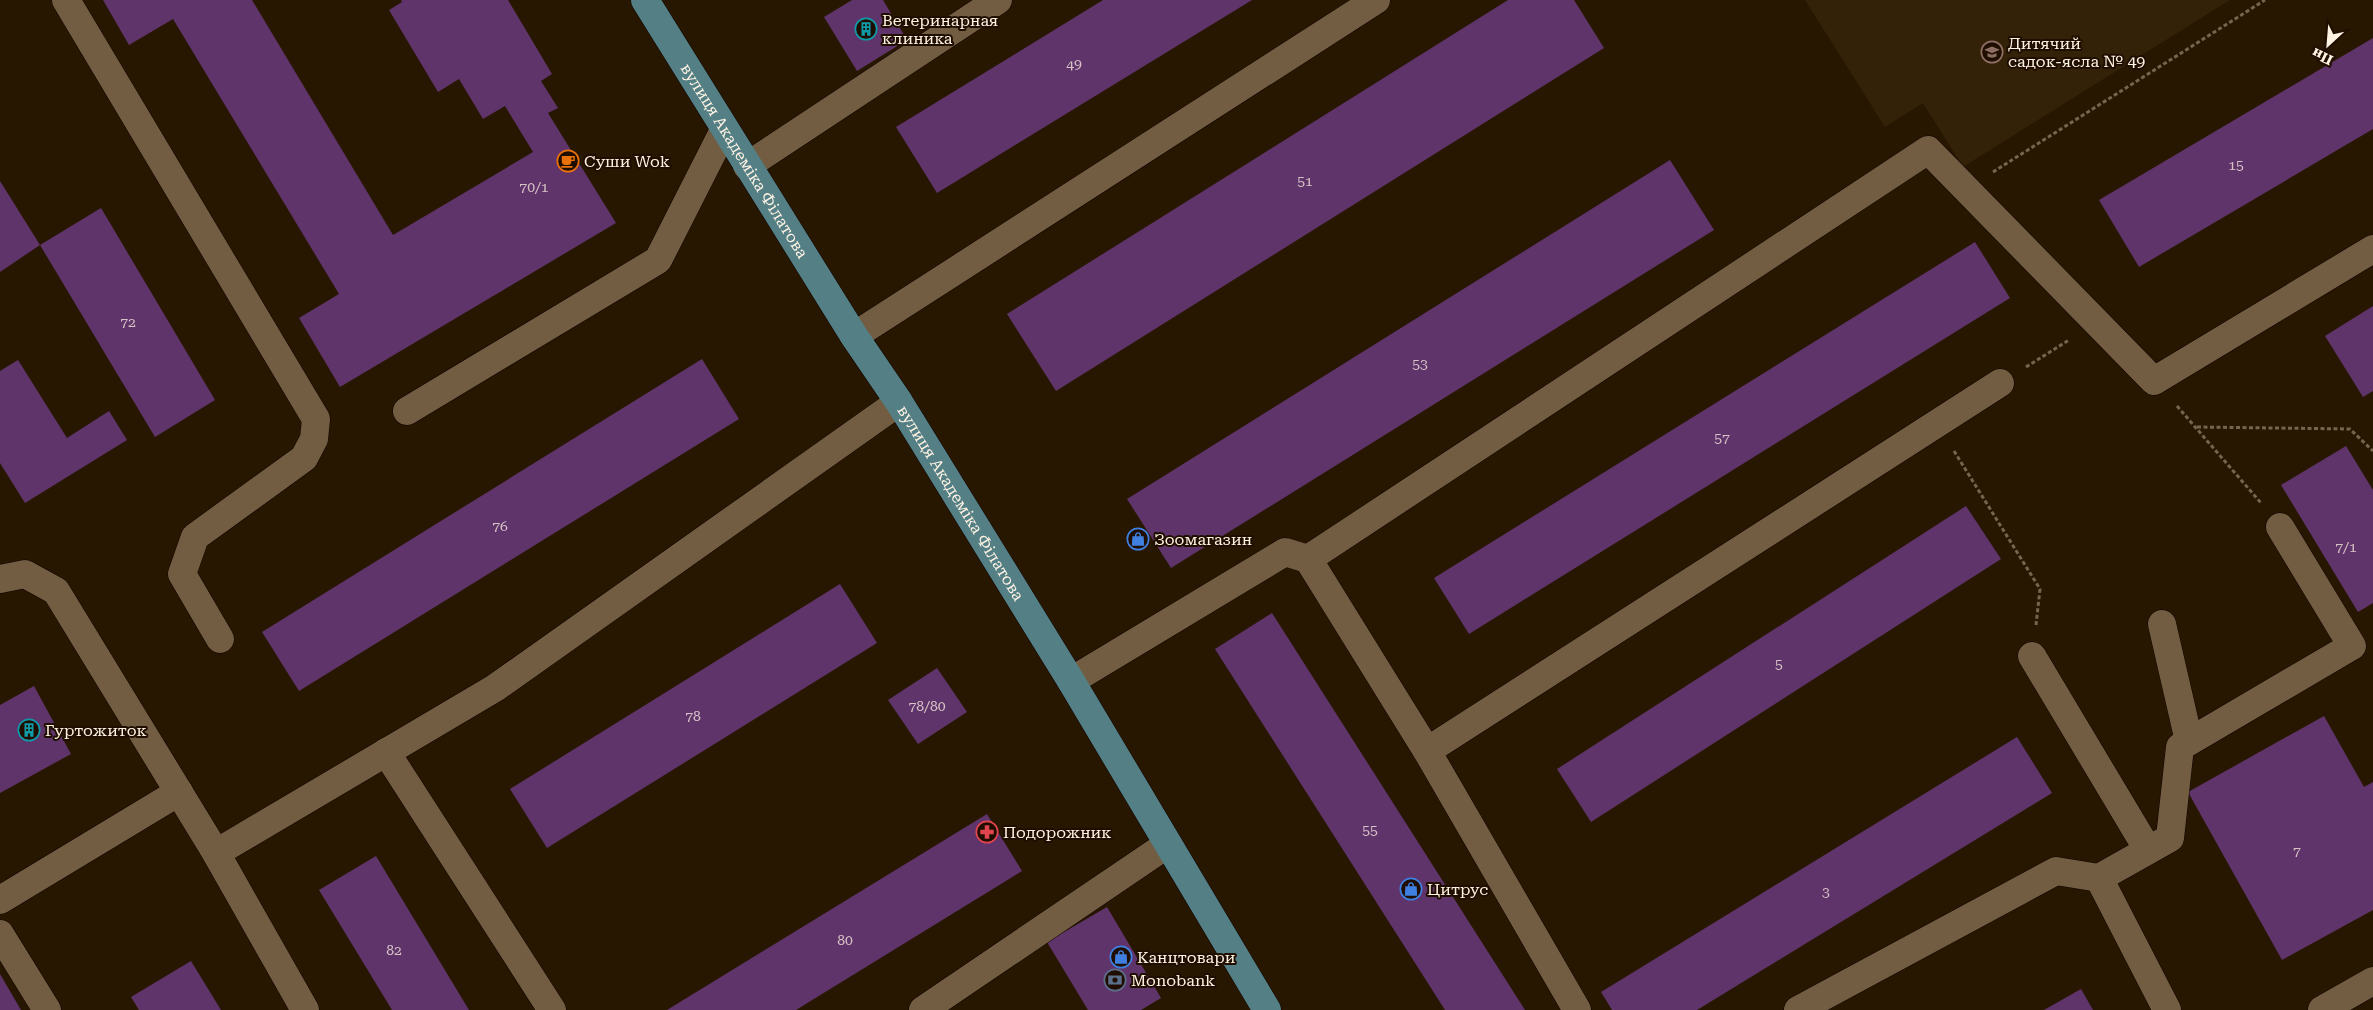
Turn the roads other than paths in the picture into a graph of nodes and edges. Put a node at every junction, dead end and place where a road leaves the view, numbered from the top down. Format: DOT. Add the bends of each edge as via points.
graph roads {
  1 [pos="66,0"];
  2 [pos="645,0"];
  3 [pos="1376,0"];
  4 [pos="982,4"];
  5 [pos="724,130"];
  6 [pos="747,166"];
  7 [pos="2373,249"];
  8 [pos="854,336"];
  9 [pos="2000,383"];
  10 [pos="899,402"];
  11 [pos="407,410"];
  12 [pos="2280,527"];
  13 [pos="1308,559"];
  14 [pos="0,579"];
  15 [pos="2162,624"];
  16 [pos="220,639"];
  17 [pos="2032,656"];
  18 [pos="1070,681"];
  19 [pos="2189,741"];
  20 [pos="1427,751"];
  21 [pos="386,752"];
  22 [pos="179,792"];
  23 [pos="1168,844"];
  24 [pos="2148,850"];
  25 [pos="216,853"];
  26 [pos="2099,878"];
  27 [pos="0,900"];
  28 [pos="0,934"];
  29 [pos="2373,981"];
  30 [pos="47,1010"];
  31 [pos="305,1010"];
  32 [pos="552,1010"];
  33 [pos="923,1010"];
  34 [pos="1267,1010"];
  35 [pos="1577,1010"];
  36 [pos="1798,1010"];
  37 [pos="2167,1010"];
  38 [pos="2322,1010"];
  1 -- 16 [label="lane" via="316,419 314,439 304,458 195,537 182,574"];
  2 -- 5 [label="main road, вулиця Академіка Філатова"];
  3 -- 8 [label="lane"];
  4 -- 6 [label="lane"];
  5 -- 6 [label="main road, вулиця Академіка Філатова"];
  5 -- 11 [label="lane" via="658,260"];
  6 -- 8 [label="main road, вулиця Академіка Філатова"];
  7 -- 13 [label="lane" via="2154,381 1928,150"];
  8 -- 10 [label="main road, вулиця Академіка Філатова"];
  9 -- 20 [label="lane"];
  10 -- 18 [label="main road, вулиця Академіка Філатова"];
  10 -- 21 [label="lane" via="495,688"];
  12 -- 19 [label="lane" via="2352,646"];
  13 -- 18 [label="lane" via="1285,552"];
  13 -- 20 [label="lane"];
  14 -- 22 [label="lane" via="25,574 56,591"];
  15 -- 19 [label="lane"];
  17 -- 24 [label="lane"];
  18 -- 23 [label="main road, вулиця Академіка Філатова"];
  19 -- 24 [label="lane" via="2180,747 2170,838"];
  20 -- 35 [label="lane"];
  21 -- 25 [label="lane"];
  21 -- 32 [label="lane"];
  22 -- 25 [label="lane"];
  22 -- 27 [label="lane"];
  23 -- 33 [label="lane"];
  23 -- 34 [label="main road, вулиця Академіка Філатова"];
  24 -- 26 [label="lane"];
  25 -- 31 [label="lane"];
  26 -- 36 [label="lane" via="2056,871"];
  26 -- 37 [label="lane"];
  28 -- 30 [label="lane"];
  29 -- 38 [label="lane"];
}
